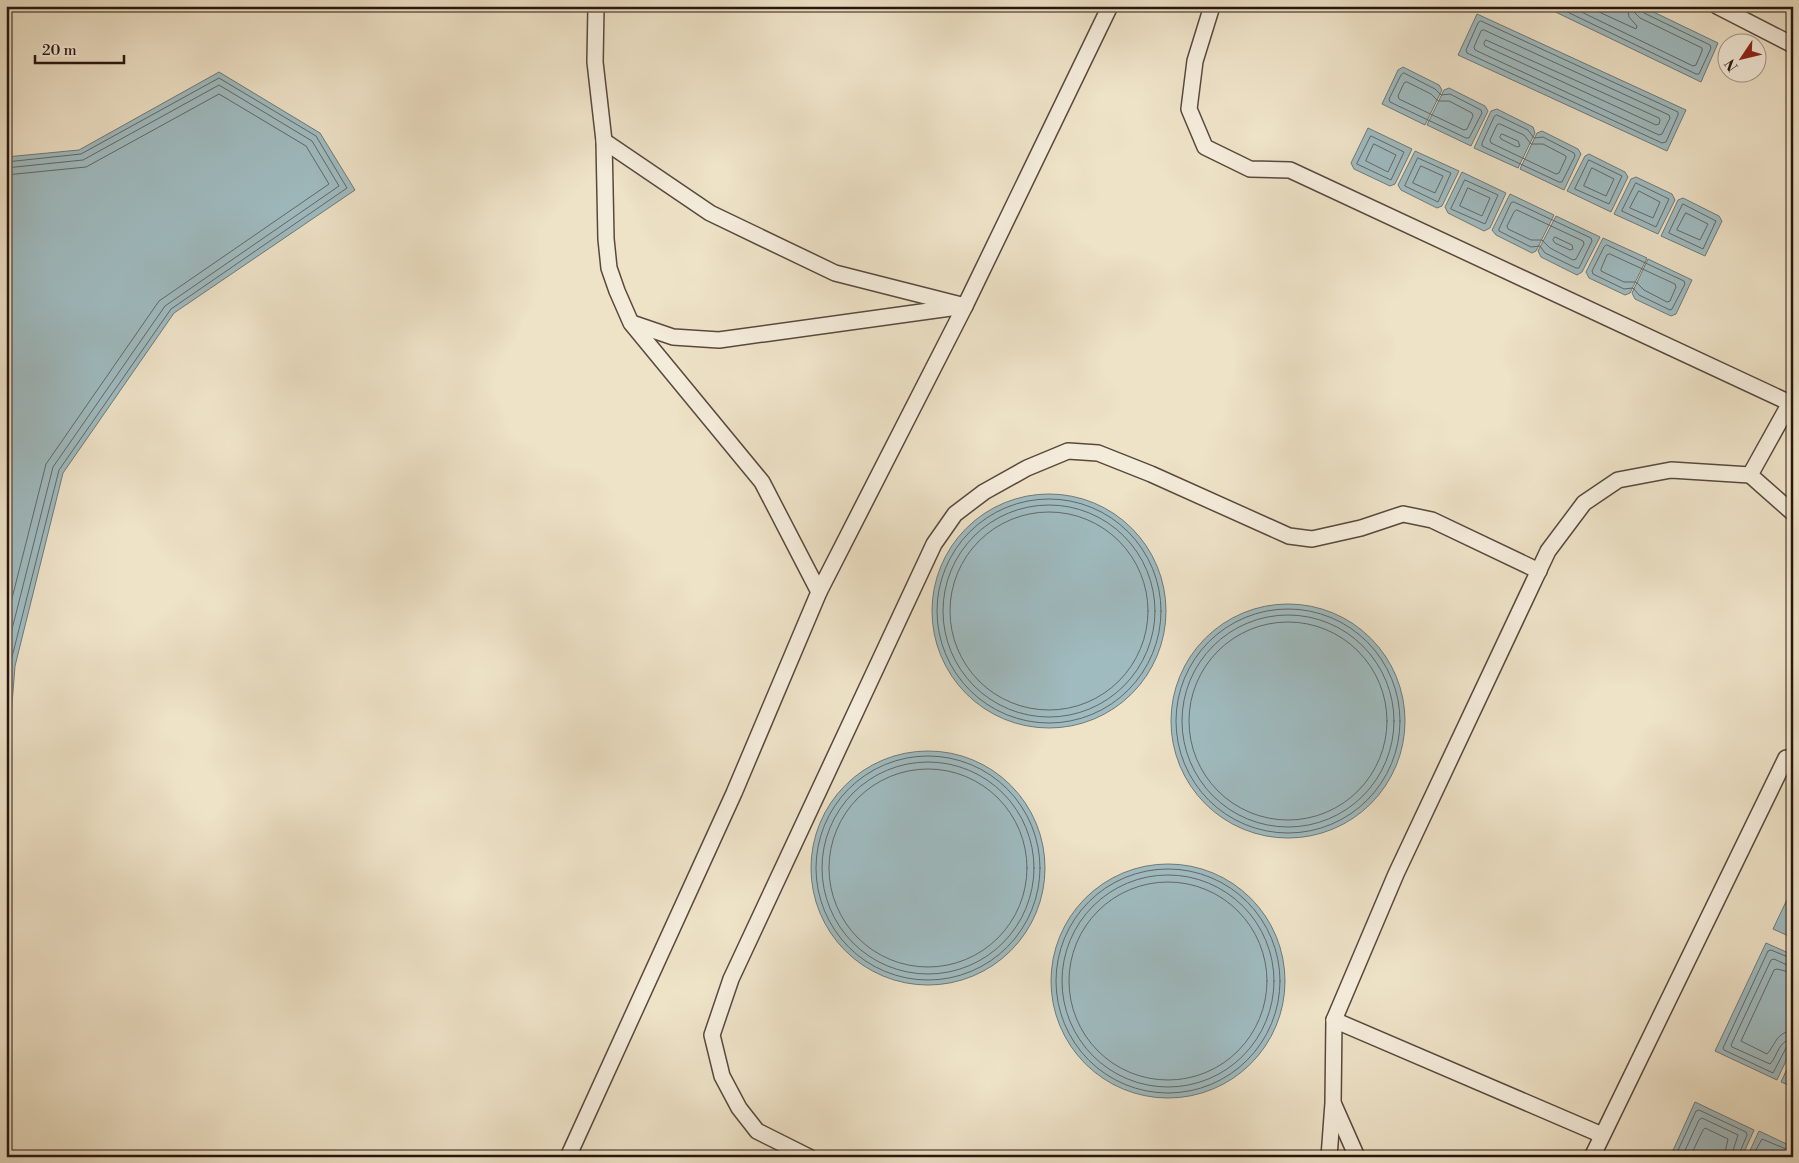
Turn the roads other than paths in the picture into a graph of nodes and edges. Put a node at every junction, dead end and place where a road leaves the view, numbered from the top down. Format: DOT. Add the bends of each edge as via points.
graph roads {
  1 [pos="596,6"];
  2 [pos="1110,6"];
  3 [pos="1212,6"];
  4 [pos="1717,6"];
  5 [pos="1793,45"];
  6 [pos="604,141"];
  7 [pos="965,306"];
  8 [pos="631,323"];
  9 [pos="1791,399"];
  10 [pos="1750,475"];
  11 [pos="1793,514"];
  12 [pos="1539,571"];
  13 [pos="818,592"];
  14 [pos="1786,758"];
  15 [pos="1334,1020"];
  16 [pos="1333,1103"];
  17 [pos="1602,1135"];
  18 [pos="568,1157"];
  19 [pos="809,1157"];
  20 [pos="1329,1157"];
  21 [pos="1357,1157"];
  22 [pos="1592,1157"];
  1 -- 6 [label="lane" via="595,62"];
  2 -- 7 [label="lane"];
  3 -- 9 [label="lane" via="1195,61 1189,109 1204,147 1250,169 1290,170"];
  4 -- 5 [label="lane"];
  6 -- 7 [label="lane" via="710,213 835,273"];
  6 -- 8 [label="lane" via="609,268"];
  7 -- 8 [label="lane" via="718,340 673,337"];
  7 -- 13 [label="lane"];
  8 -- 13 [label="lane" via="762,482"];
  9 -- 10 [label="lane"];
  10 -- 11 [label="lane"];
  10 -- 12 [label="lane" via="1671,470 1618,480 1584,503 1548,551"];
  12 -- 15 [label="lane" via="1396,874"];
  12 -- 19 [label="lane" via="1432,520 1403,514 1312,539 1290,536 1098,454 1068,452 1027,468 984,492 962,509 934,544 731,979 712,1035 722,1076 738,1108 757,1131"];
  13 -- 18 [label="lane" via="734,793"];
  14 -- 17 [label="lane"];
  15 -- 16 [label="lane"];
  15 -- 17 [label="lane"];
  16 -- 20 [label="lane"];
  16 -- 21 [label="lane"];
  17 -- 22 [label="lane"];
}
